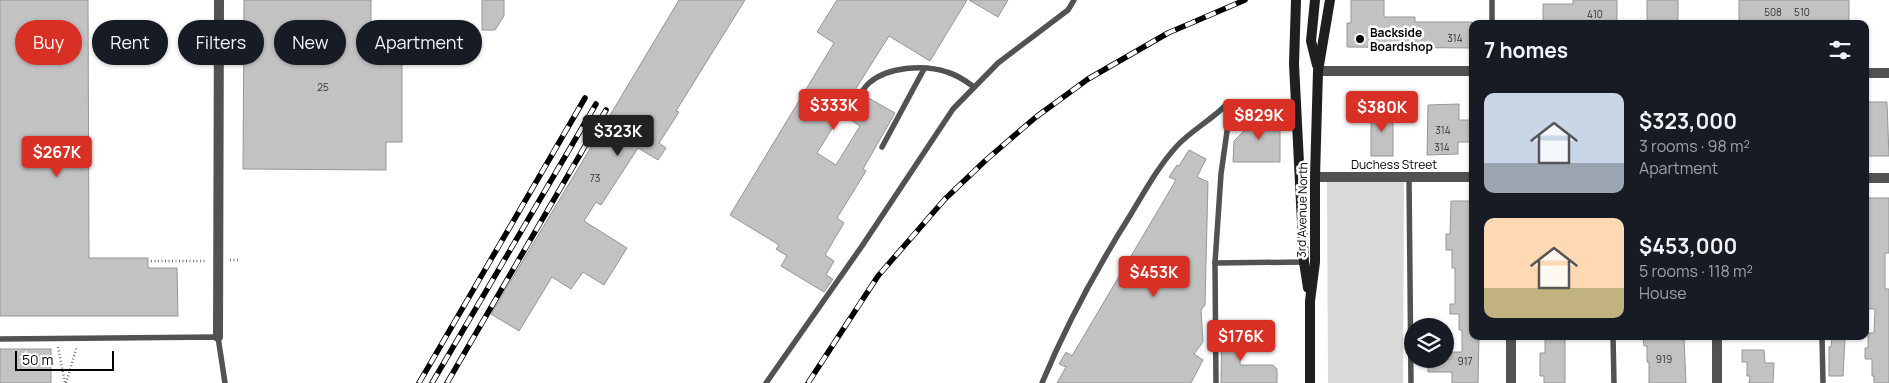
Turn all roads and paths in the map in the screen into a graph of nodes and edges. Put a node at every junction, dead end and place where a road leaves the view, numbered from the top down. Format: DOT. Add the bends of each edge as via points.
graph roads {
  1 [pos="219,0"];
  2 [pos="1074,0"];
  3 [pos="1289,0"];
  4 [pos="1296,0"];
  5 [pos="1315,0"];
  6 [pos="1330,0"];
  7 [pos="1492,0"];
  8 [pos="1492,20"];
  9 [pos="1294,64"];
  10 [pos="924,69"];
  11 [pos="1318,71"];
  12 [pos="1469,71"];
  13 [pos="1869,73"];
  14 [pos="1889,73"];
  15 [pos="974,87"];
  16 [pos="850,112"];
  17 [pos="882,147"];
  18 [pos="1315,177"];
  19 [pos="1410,177"];
  20 [pos="1469,177"];
  21 [pos="1869,178"];
  22 [pos="1889,178"];
  23 [pos="218,260"];
  24 [pos="238,260"];
  25 [pos="151,261"];
  26 [pos="1304,262"];
  27 [pos="1215,263"];
  28 [pos="1310,301"];
  29 [pos="218,337"];
  30 [pos="58,338"];
  31 [pos="77,338"];
  32 [pos="0,339"];
  33 [pos="1511,340"];
  34 [pos="1613,340"];
  35 [pos="1717,340"];
  36 [pos="1822,340"];
  37 [pos="66,383"];
  38 [pos="225,383"];
  39 [pos="766,383"];
  40 [pos="1042,383"];
  41 [pos="1216,383"];
  42 [pos="1310,383"];
  43 [pos="1411,383"];
  44 [pos="1511,383"];
  45 [pos="1614,383"];
  46 [pos="1717,383"];
  47 [pos="1823,383"];
  1 -- 23 [label="street"];
  2 -- 15 [label="lane" via="1068,10 998,63"];
  3 -- 9 [label="main road"];
  4 -- 9 [label="main road, 3rd Avenue North"];
  5 -- 11 [label="main road" via="1311,41"];
  6 -- 11 [label="main road, 3rd Avenue North"];
  7 -- 8 [label="lane"];
  9 -- 26 [label="main road, 3rd Avenue North"];
  10 -- 15 [label="lane" via="946,72"];
  10 -- 16 [label="lane" via="893,70 882,74 868,84"];
  10 -- 17 [label="lane"];
  11 -- 12 [label="street"];
  11 -- 18 [label="main road, 3rd Avenue North"];
  13 -- 14 [label="street"];
  15 -- 39 [label="lane" via="953,110"];
  18 -- 19 [label="street, Duchess Street"];
  18 -- 28 [label="main road, 3rd Avenue North" via="1315,262"];
  19 -- 20 [label="street, Duchess Street"];
  19 -- 43 [label="lane"];
  21 -- 22 [label="street"];
  23 -- 24 [label="path"];
  23 -- 25 [label="path"];
  23 -- 29 [label="street"];
  26 -- 27 [label="lane"];
  26 -- 28 [label="main road, 3rd Avenue North"];
  27 -- 40 [label="lane" via="1221,174 1231,103 1177,146 1161,166 1095,272"];
  27 -- 41 [label="lane"];
  28 -- 42 [label="main road, 3rd Avenue North"];
  29 -- 31 [label="lane"];
  29 -- 38 [label="lane"];
  30 -- 31 [label="lane"];
  30 -- 32 [label="lane"];
  30 -- 37 [label="path"];
  31 -- 37 [label="path"];
  33 -- 44 [label="street"];
  34 -- 45 [label="lane"];
  35 -- 46 [label="street"];
  36 -- 47 [label="lane"];
}
